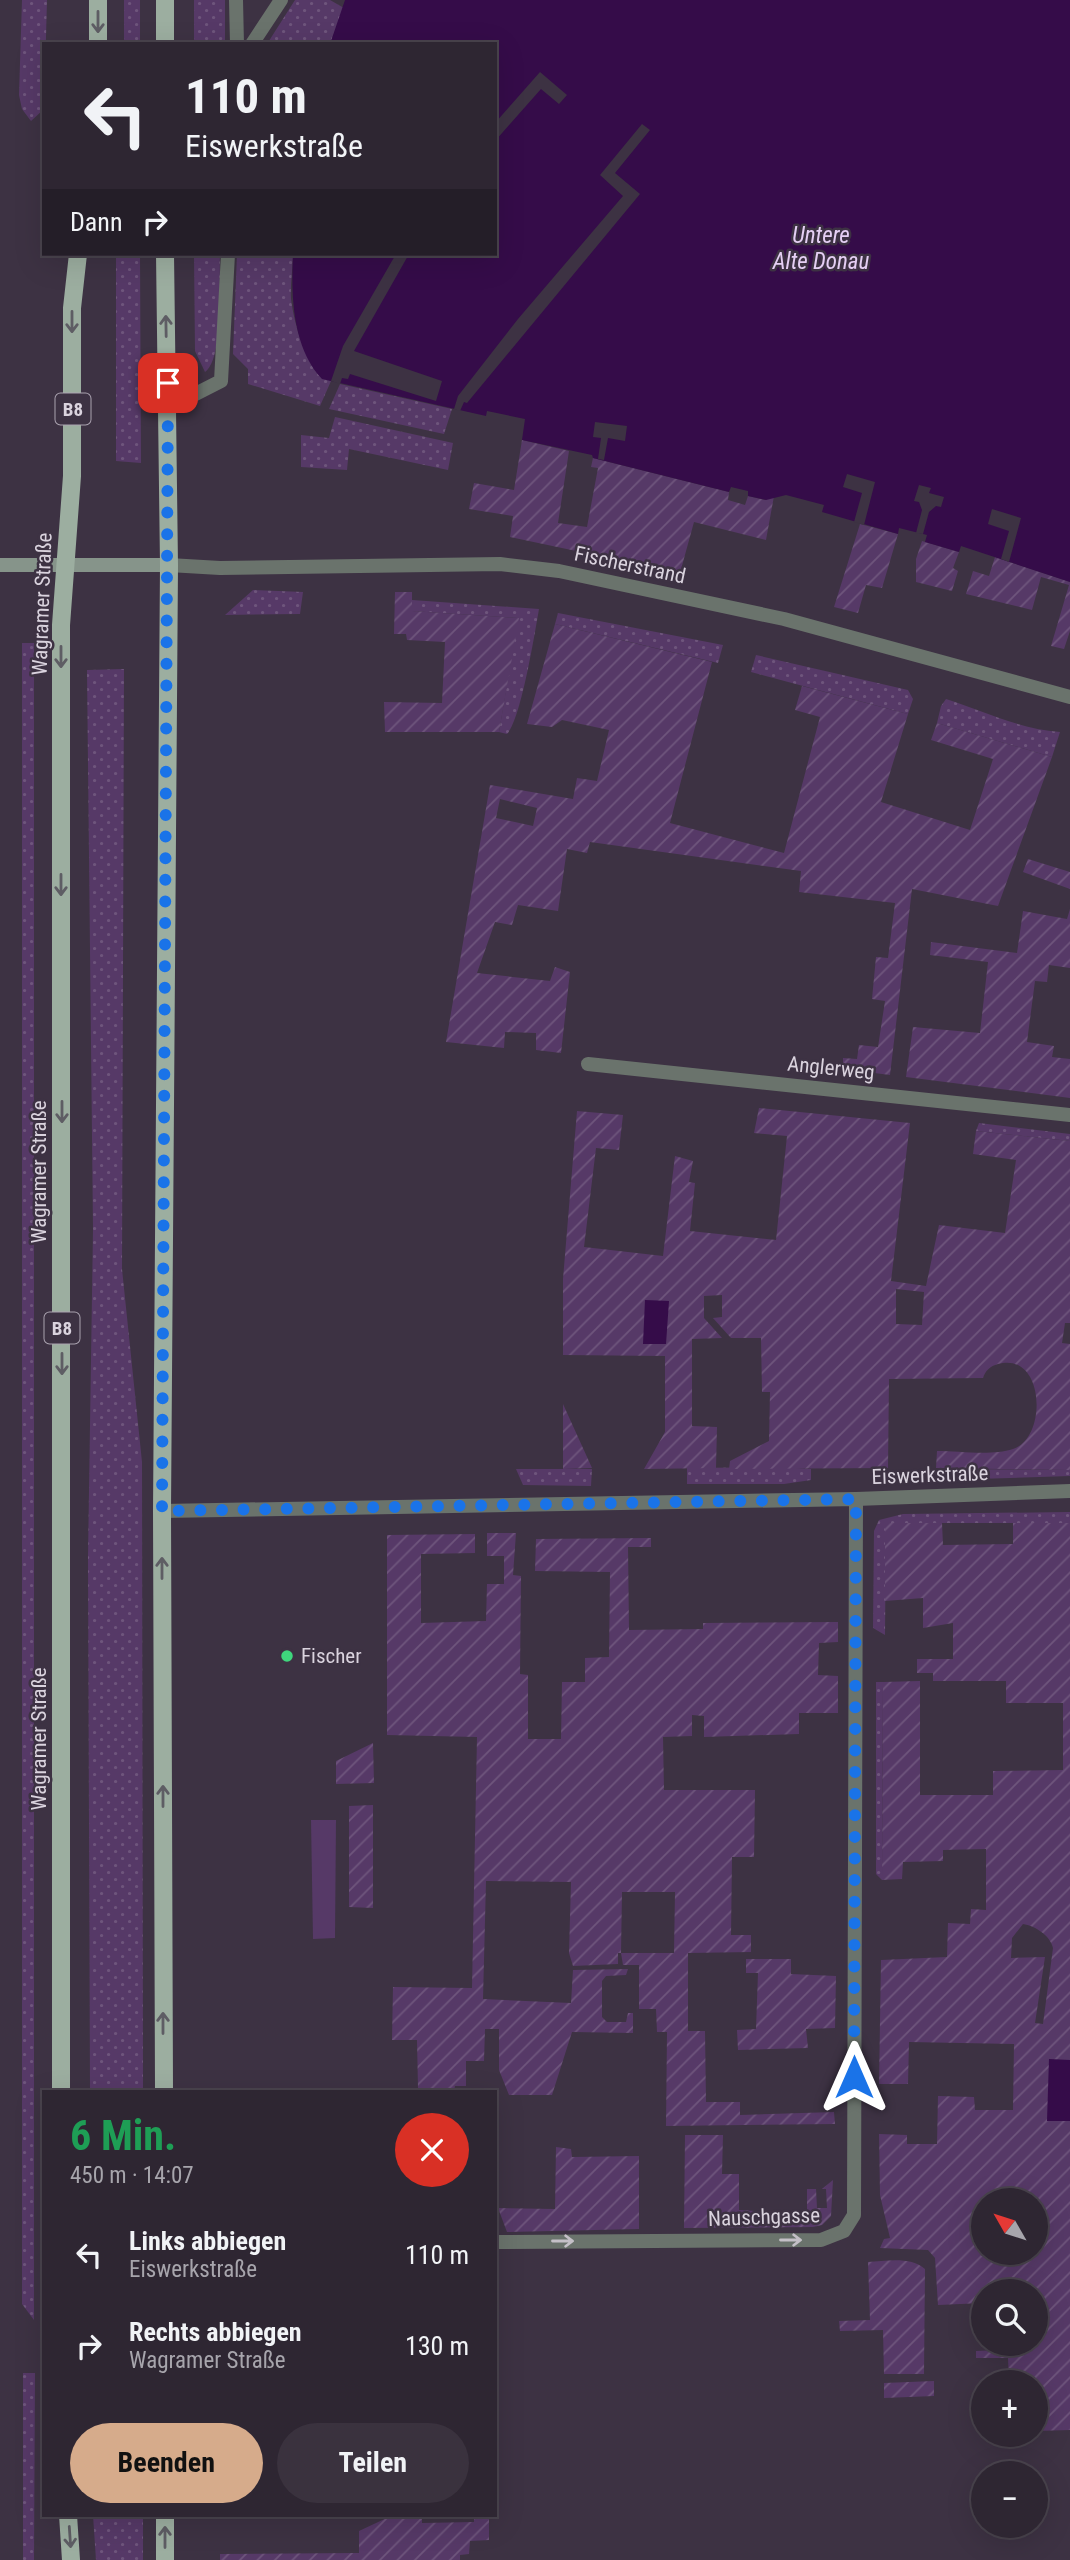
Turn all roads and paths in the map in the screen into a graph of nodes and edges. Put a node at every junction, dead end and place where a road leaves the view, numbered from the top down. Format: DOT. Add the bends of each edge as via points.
graph roads {
  1 [pos="98,0"];
  2 [pos="165,0"];
  3 [pos="236,0"];
  4 [pos="281,0"];
  5 [pos="98,42"];
  6 [pos="165,42"];
  7 [pos="237,42"];
  8 [pos="253,42"];
  9 [pos="78,256"];
  10 [pos="164,256"];
  11 [pos="228,256"];
  12 [pos="169,408"];
  13 [pos="0,565"];
  14 [pos="64,565"];
  15 [pos="169,565"];
  16 [pos="1070,697"];
  17 [pos="588,1064"];
  18 [pos="1070,1115"];
  19 [pos="1070,1491"];
  20 [pos="856,1499"];
  21 [pos="162,1511"];
  22 [pos="61,2090"];
  23 [pos="164,2090"];
  24 [pos="497,2242"];
  25 [pos="68,2517"];
  26 [pos="165,2517"];
  27 [pos="71,2560"];
  28 [pos="165,2560"];
  1 -- 5 [label="main road, one-way"];
  2 -- 6 [label="main road"];
  3 -- 7 [label="street"];
  4 -- 8 [label="street"];
  9 -- 14 [label="main road, Wagramer Straße / B8, one-way" via="72,308 72,476"];
  12 -- 10 [label="main road, one-way"];
  11 -- 12 [label="street" via="221,381"];
  12 -- 15 [label="main road"];
  13 -- 14 [label="main road"];
  14 -- 15 [label="main road"];
  14 -- 22 [label="main road, Wagramer Straße / B8, one-way"];
  15 -- 16 [label="street, Fischerstrand" via="500,564 559,571 784,620"];
  15 -- 21 [label="main road"];
  17 -- 18 [label="street, Anglerweg"];
  19 -- 20 [label="street, Eiswerkstraße"];
  20 -- 21 [label="street, Eiswerkstraße"];
  24 -- 20 [label="street, Nauschgasse, one-way" via="821,2240 844,2231 854,2215"];
  23 -- 21 [label="main road, one-way"];
  25 -- 27 [label="main road, one-way"];
  28 -- 26 [label="main road, one-way"];
}
